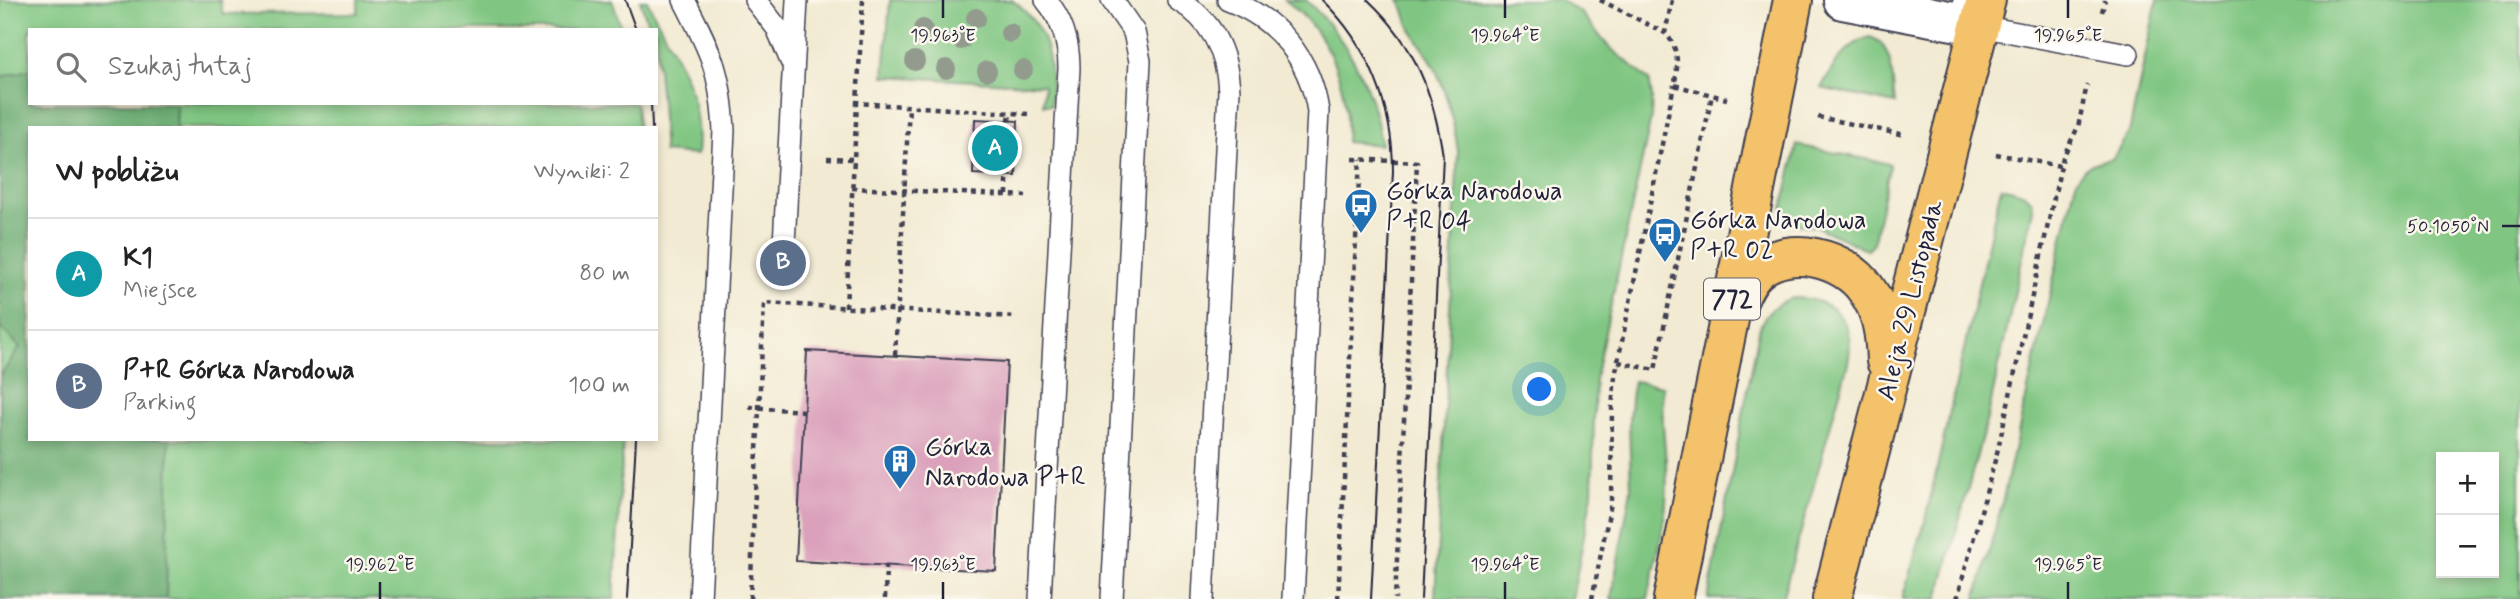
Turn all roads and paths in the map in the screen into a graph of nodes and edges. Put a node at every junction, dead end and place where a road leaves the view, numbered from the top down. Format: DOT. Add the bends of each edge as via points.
graph roads {
  1 [pos="684,0"];
  2 [pos="755,0"];
  3 [pos="797,0"];
  4 [pos="863,0"];
  5 [pos="1046,0"];
  6 [pos="1112,0"];
  7 [pos="1178,0"];
  8 [pos="1228,0"];
  9 [pos="1600,0"];
  10 [pos="1672,0"];
  11 [pos="1793,0"];
  12 [pos="1843,0"];
  13 [pos="1976,9"];
  14 [pos="1665,33"];
  15 [pos="2128,54"];
  16 [pos="2088,79"];
  17 [pos="1674,85"];
  18 [pos="793,91"];
  19 [pos="1712,95"];
  20 [pos="1721,97"];
  21 [pos="857,103"];
  22 [pos="909,107"];
  23 [pos="1010,112"];
  24 [pos="1032,114"];
  25 [pos="1805,115"];
  26 [pos="1009,121"];
  27 [pos="1895,133"];
  28 [pos="2005,156"];
  29 [pos="824,158"];
  30 [pos="854,159"];
  31 [pos="1360,159"];
  32 [pos="2060,166"];
  33 [pos="1007,176"];
  34 [pos="852,188"];
  35 [pos="904,191"];
  36 [pos="1007,195"];
  37 [pos="1028,196"];
  38 [pos="783,263"];
  39 [pos="846,307"];
  40 [pos="898,310"];
  41 [pos="1023,317"];
  42 [pos="1727,329"];
  43 [pos="895,355"];
  44 [pos="1618,362"];
  45 [pos="1885,395"];
  46 [pos="886,565"];
  47 [pos="700,599"];
  48 [pos="750,599"];
  49 [pos="885,599"];
  50 [pos="1040,599"];
  51 [pos="1112,599"];
  52 [pos="1203,599"];
  53 [pos="1293,599"];
  54 [pos="1338,599"];
  55 [pos="1592,599"];
  56 [pos="1674,599"];
  57 [pos="1832,599"];
  58 [pos="1957,599"];
  1 -- 47 [label="lane" via="714,61 724,131"];
  2 -- 18 [label="lane" via="786,46"];
  3 -- 18 [label="lane"];
  4 -- 21 [label="path"];
  5 -- 50 [label="lane" via="1062,23 1069,68"];
  6 -- 51 [label="lane" via="1134,32 1140,80"];
  7 -- 52 [label="lane" via="1214,35 1223,53 1229,91"];
  8 -- 53 [label="lane" via="1266,19 1292,46 1310,77 1318,111"];
  9 -- 14 [label="path"];
  10 -- 14 [label="path"];
  11 -- 42 [label="main road, 772"];
  12 -- 13 [label="street"];
  13 -- 15 [label="lane"];
  13 -- 45 [label="main road, Aleja 29 Listopada"];
  14 -- 17 [label="path" via="1677,58"];
  16 -- 32 [label="path" via="2078,127"];
  17 -- 19 [label="path"];
  17 -- 44 [label="path"];
  18 -- 38 [label="lane"];
  19 -- 20 [label="path"];
  19 -- 44 [label="path" via="1655,370"];
  21 -- 22 [label="path"];
  21 -- 30 [label="path"];
  22 -- 23 [label="path"];
  22 -- 35 [label="path"];
  23 -- 24 [label="path"];
  23 -- 26 [label="path"];
  25 -- 27 [label="path"];
  28 -- 32 [label="path"];
  29 -- 30 [label="path"];
  30 -- 34 [label="path"];
  31 -- 54 [label="path"];
  32 -- 58 [label="path" via="1997,453"];
  33 -- 36 [label="path"];
  34 -- 35 [label="path"];
  34 -- 39 [label="path"];
  35 -- 36 [label="path"];
  35 -- 40 [label="path"];
  36 -- 37 [label="path"];
  39 -- 40 [label="path"];
  39 -- 48 [label="path" via="764,303"];
  40 -- 41 [label="path"];
  40 -- 43 [label="path"];
  42 -- 45 [label="main road" via="1747,283 1758,270 1781,258 1813,257 1830,263 1857,278 1878,309 1886,349"];
  42 -- 56 [label="main road, 772"];
  44 -- 55 [label="path" via="1612,407 1611,503"];
  45 -- 57 [label="main road, Aleja 29 Listopada"];
  46 -- 49 [label="path"];
}
